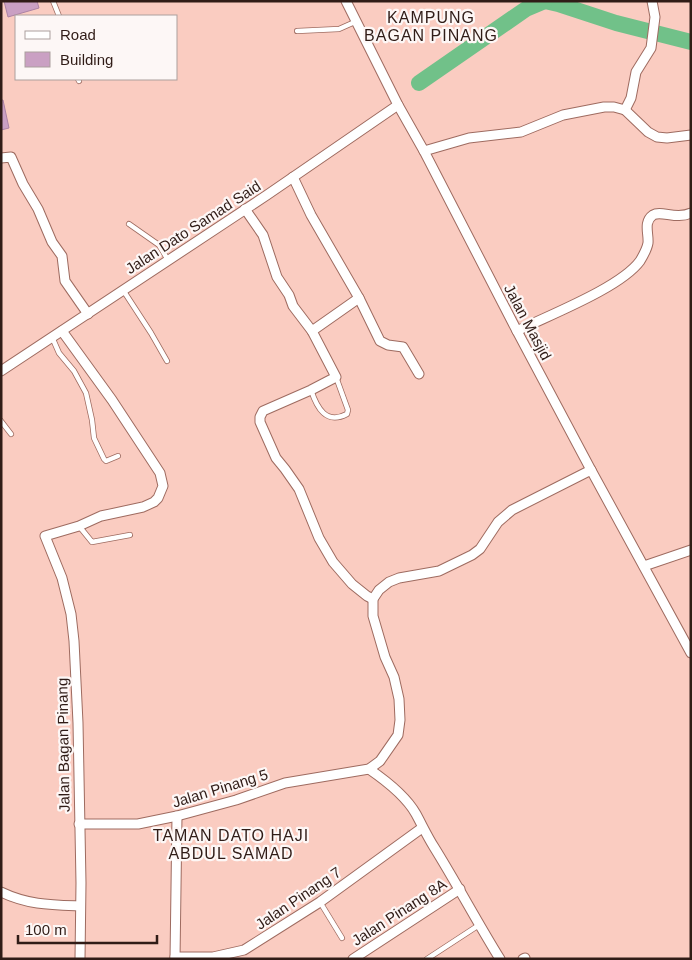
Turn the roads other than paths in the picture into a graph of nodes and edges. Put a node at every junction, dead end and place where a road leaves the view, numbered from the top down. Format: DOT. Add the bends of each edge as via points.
graph roads {
  1 [pos="53,1"];
  2 [pos="346,1"];
  3 [pos="652,1"];
  4 [pos="59,15"];
  5 [pos="357,21"];
  6 [pos="297,32"];
  7 [pos="398,104"];
  8 [pos="625,110"];
  9 [pos="691,135"];
  10 [pos="424,151"];
  11 [pos="1,158"];
  12 [pos="293,177"];
  13 [pos="245,209"];
  14 [pos="689,212"];
  15 [pos="129,224"];
  16 [pos="168,260"];
  17 [pos="123,290"];
  18 [pos="359,298"];
  19 [pos="88,314"];
  20 [pos="62,331"];
  21 [pos="517,331"];
  22 [pos="312,332"];
  23 [pos="52,337"];
  24 [pos="167,361"];
  25 [pos="1,371"];
  26 [pos="419,374"];
  27 [pos="336,377"];
  28 [pos="311,390"];
  29 [pos="1,421"];
  30 [pos="11,434"];
  31 [pos="118,456"];
  32 [pos="591,470"];
  33 [pos="79,526"];
  34 [pos="130,536"];
  35 [pos="691,550"];
  36 [pos="644,566"];
  37 [pos="373,598"];
  38 [pos="691,653"];
  39 [pos="369,769"];
  40 [pos="177,816"];
  41 [pos="79,824"];
  42 [pos="422,828"];
  43 [pos="460,889"];
  44 [pos="1,892"];
  45 [pos="320,902"];
  46 [pos="80,906"];
  47 [pos="479,925"];
  48 [pos="342,938"];
  49 [pos="175,958"];
  50 [pos="80,959"];
  51 [pos="353,959"];
  52 [pos="427,959"];
  53 [pos="500,959"];
  1 -- 4 [label="lane"];
  2 -- 5 [label="street, Jalan Masjid"];
  3 -- 8 [label="street" via="653,40 648,55 636,72"];
  5 -- 6 [label="lane" via="339,29"];
  5 -- 7 [label="street, Jalan Masjid"];
  7 -- 10 [label="street, Jalan Masjid"];
  7 -- 12 [label="street, Jalan Dato Samad Said"];
  8 -- 9 [label="street" via="657,137"];
  8 -- 10 [label="street" via="614,106 594,108 564,115 521,132 468,138"];
  10 -- 21 [label="street, Jalan Masjid"];
  11 -- 19 [label="street" via="11,157 62,256 64,281"];
  12 -- 13 [label="street, Jalan Dato Samad Said"];
  12 -- 18 [label="street"];
  13 -- 16 [label="street, Jalan Dato Samad Said"];
  13 -- 22 [label="street" via="263,235 277,277"];
  14 -- 21 [label="street" via="674,217 660,213 653,215 648,222 645,253 626,275"];
  15 -- 16 [label="lane" via="160,248"];
  16 -- 17 [label="street, Jalan Dato Samad Said"];
  17 -- 19 [label="street, Jalan Dato Samad Said"];
  17 -- 24 [label="lane"];
  18 -- 22 [label="street"];
  18 -- 26 [label="street" via="380,341 403,347"];
  19 -- 20 [label="street, Jalan Dato Samad Said"];
  20 -- 23 [label="street, Jalan Dato Samad Said"];
  20 -- 33 [label="street" via="155,465 163,486 154,502 101,516"];
  21 -- 32 [label="street, Jalan Masjid"];
  22 -- 27 [label="street"];
  23 -- 25 [label="street, Jalan Dato Samad Said"];
  23 -- 31 [label="lane" via="86,393 94,438 104,459"];
  27 -- 28 [label="street"];
  27 -- 28 [label="lane" via="347,414 333,418 327,416 320,410"];
  28 -- 37 [label="street" via="263,411 260,422 276,458 299,489 319,538 333,562 352,584"];
  29 -- 30 [label="lane"];
  32 -- 36 [label="street, Jalan Masjid"];
  32 -- 37 [label="street" via="512,510 472,555 440,570 388,582"];
  33 -- 34 [label="lane" via="92,542"];
  33 -- 41 [label="street, Jalan Bagan Pinang" via="45,536 62,578 71,614 78,723"];
  35 -- 36 [label="street"];
  36 -- 38 [label="street, Jalan Masjid"];
  37 -- 39 [label="street" via="373,616 394,677 400,720 398,735 380,761"];
  39 -- 40 [label="street, Jalan Pinang 5" via="285,783"];
  39 -- 42 [label="street" via="404,799"];
  40 -- 41 [label="street, Jalan Pinang 5" via="138,824"];
  40 -- 49 [label="street"];
  41 -- 46 [label="street, Jalan Bagan Pinang"];
  42 -- 43 [label="street"];
  42 -- 45 [label="street, Jalan Pinang 7"];
  43 -- 47 [label="street"];
  43 -- 51 [label="street, Jalan Pinang 8A"];
  44 -- 46 [label="street" via="17,900 38,904"];
  45 -- 48 [label="lane"];
  45 -- 49 [label="street, Jalan Pinang 7" via="244,950"];
  46 -- 50 [label="street, Jalan Bagan Pinang"];
  47 -- 52 [label="lane"];
  47 -- 53 [label="street"];
}
